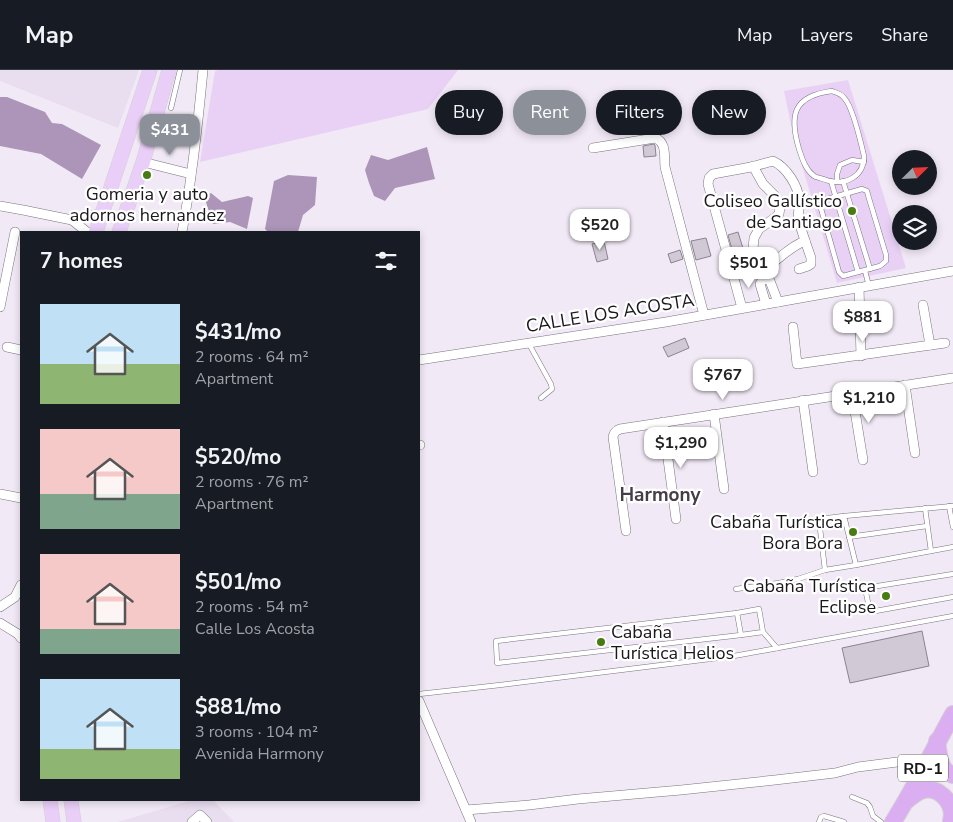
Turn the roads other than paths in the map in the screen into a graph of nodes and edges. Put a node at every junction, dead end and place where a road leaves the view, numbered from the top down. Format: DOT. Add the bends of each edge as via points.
graph roads {
  1 [pos="150,70"];
  2 [pos="169,70"];
  3 [pos="180,70"];
  4 [pos="203,70"];
  5 [pos="170,88"];
  6 [pos="171,108"];
  7 [pos="593,148"];
  8 [pos="142,162"];
  9 [pos="864,162"];
  10 [pos="753,166"];
  11 [pos="191,174"];
  12 [pos="843,181"];
  13 [pos="834,182"];
  14 [pos="847,194"];
  15 [pos="836,196"];
  16 [pos="0,206"];
  17 [pos="102,214"];
  18 [pos="72,220"];
  19 [pos="86,231"];
  20 [pos="96,231"];
  21 [pos="120,231"];
  22 [pos="182,231"];
  23 [pos="15,232"];
  24 [pos="805,240"];
  25 [pos="799,269"];
  26 [pos="868,270"];
  27 [pos="953,271"];
  28 [pos="858,272"];
  29 [pos="762,274"];
  30 [pos="864,286"];
  31 [pos="778,302"];
  32 [pos="766,304"];
  33 [pos="0,305"];
  34 [pos="923,305"];
  35 [pos="742,308"];
  36 [pos="704,315"];
  37 [pos="793,327"];
  38 [pos="528,343"];
  39 [pos="944,343"];
  40 [pos="930,345"];
  41 [pos="7,347"];
  42 [pos="20,350"];
  43 [pos="861,356"];
  44 [pos="420,360"];
  45 [pos="953,378"];
  46 [pos="905,385"];
  47 [pos="852,393"];
  48 [pos="541,398"];
  49 [pos="802,400"];
  50 [pos="714,414"];
  51 [pos="663,422"];
  52 [pos="915,453"];
  53 [pos="863,460"];
  54 [pos="813,472"];
  55 [pos="724,489"];
  56 [pos="0,494"];
  57 [pos="20,498"];
  58 [pos="951,506"];
  59 [pos="925,508"];
  60 [pos="844,516"];
  61 [pos="676,519"];
  62 [pos="927,526"];
  63 [pos="953,527"];
  64 [pos="626,531"];
  65 [pos="849,537"];
  66 [pos="953,547"];
  67 [pos="931,551"];
  68 [pos="856,565"];
  69 [pos="825,570"];
  70 [pos="953,574"];
  71 [pos="20,587"];
  72 [pos="736,589"];
  73 [pos="953,598"];
  74 [pos="0,607"];
  75 [pos="737,613"];
  76 [pos="953,616"];
  77 [pos="0,623"];
  78 [pos="763,632"];
  79 [pos="741,635"];
  80 [pos="20,637"];
  81 [pos="777,648"];
  82 [pos="420,694"];
  83 [pos="420,702"];
  84 [pos="953,714"];
  85 [pos="938,741"];
  86 [pos="926,763"];
  87 [pos="953,775"];
  88 [pos="852,798"];
  89 [pos="50,801"];
  90 [pos="71,801"];
  91 [pos="906,801"];
  92 [pos="466,810"];
  93 [pos="952,821"];
  94 [pos="53,822"];
  95 [pos="74,822"];
  96 [pos="192,822"];
  97 [pos="207,822"];
  98 [pos="471,822"];
  99 [pos="819,822"];
  100 [pos="844,822"];
  101 [pos="881,822"];
  102 [pos="893,822"];
  1 -- 17 [label="main road"];
  2 -- 5 [label="main road"];
  3 -- 5 [label="lane"];
  4 -- 11 [label="street"];
  5 -- 6 [label="lane"];
  5 -- 8 [label="main road"];
  7 -- 36 [label="street" via="654,138 662,143 665,168"];
  8 -- 11 [label="street"];
  8 -- 21 [label="main road"];
  9 -- 12 [label="lane" via="858,173"];
  9 -- 13 [label="lane" via="852,160 840,165"];
  9 -- 13 [label="lane" via="851,110 844,97 832,91 803,100 794,114 794,126 803,160 814,176"];
  10 -- 24 [label="street" via="773,161 780,164 790,177 798,192 799,220"];
  10 -- 29 [label="street" via="763,184 776,197 781,210 759,229 754,238 753,249"];
  10 -- 35 [label="street" via="713,174 708,184"];
  11 -- 22 [label="street"];
  12 -- 13 [label="lane"];
  12 -- 14 [label="lane"];
  13 -- 15 [label="lane"];
  14 -- 15 [label="lane"];
  14 -- 26 [label="lane"];
  14 -- 26 [label="lane" via="862,189 867,191 886,256 884,264"];
  15 -- 28 [label="lane"];
  15 -- 28 [label="lane" via="820,205 838,272 843,276"];
  16 -- 18 [label="street"];
  17 -- 18 [label="street"];
  17 -- 20 [label="main road"];
  18 -- 19 [label="street"];
  23 -- 33 [label="street"];
  24 -- 25 [label="street" via="811,264"];
  24 -- 29 [label="street" via="786,251"];
  26 -- 28 [label="lane"];
  26 -- 30 [label="lane"];
  27 -- 30 [label="street, CALLE LOS ACOSTA"];
  29 -- 31 [label="street" via="770,281"];
  29 -- 32 [label="street" via="760,284"];
  30 -- 31 [label="street, CALLE LOS ACOSTA"];
  30 -- 43 [label="street"];
  31 -- 32 [label="street, CALLE LOS ACOSTA"];
  32 -- 35 [label="street, CALLE LOS ACOSTA"];
  34 -- 40 [label="street"];
  35 -- 36 [label="street, CALLE LOS ACOSTA"];
  36 -- 38 [label="street, CALLE LOS ACOSTA"];
  37 -- 43 [label="street" via="797,364"];
  38 -- 44 [label="street, CALLE LOS ACOSTA"];
  38 -- 48 [label="lane" via="552,388"];
  39 -- 40 [label="street"];
  40 -- 43 [label="street"];
  41 -- 42 [label="street"];
  45 -- 46 [label="street"];
  46 -- 47 [label="street"];
  46 -- 52 [label="street"];
  47 -- 49 [label="street"];
  47 -- 53 [label="street"];
  49 -- 50 [label="street"];
  49 -- 54 [label="street"];
  50 -- 51 [label="street"];
  50 -- 55 [label="street"];
  51 -- 61 [label="street"];
  51 -- 64 [label="street" via="620,429 614,433"];
  56 -- 57 [label="street"];
  58 -- 59 [label="lane"];
  58 -- 63 [label="lane"];
  59 -- 60 [label="lane"];
  59 -- 62 [label="lane"];
  60 -- 65 [label="lane"];
  60 -- 69 [label="lane" via="818,520"];
  62 -- 65 [label="lane"];
  62 -- 67 [label="lane"];
  65 -- 68 [label="lane"];
  66 -- 67 [label="lane"];
  67 -- 68 [label="lane"];
  68 -- 69 [label="lane"];
  69 -- 72 [label="lane" via="798,579"];
  70 -- 73 [label="lane" via="865,588 870,612"];
  71 -- 74 [label="street" via="15,596"];
  75 -- 78 [label="lane" via="759,609"];
  75 -- 79 [label="lane"];
  75 -- 79 [label="lane" via="496,641 497,663"];
  76 -- 81 [label="lane"];
  77 -- 80 [label="street"];
  78 -- 79 [label="lane"];
  78 -- 81 [label="lane"];
  81 -- 82 [label="lane"];
  83 -- 92 [label="street"];
  84 -- 85 [label="highway, RD-1"];
  85 -- 86 [label="highway, RD-1"];
  85 -- 87 [label="highway" via="940,761 944,769"];
  86 -- 91 [label="highway, RD-1"];
  86 -- 92 [label="street" via="905,761 776,780"];
  88 -- 101 [label="lane" via="867,803 873,816"];
  89 -- 94 [label="main road"];
  90 -- 95 [label="main road"];
  91 -- 93 [label="highway" via="923,790 940,793 952,812"];
  91 -- 102 [label="highway, RD-1"];
  92 -- 98 [label="street"];
  96 -- 97 [label="street" via="200,815"];
  99 -- 100 [label="lane" via="822,816 826,816"];
}
